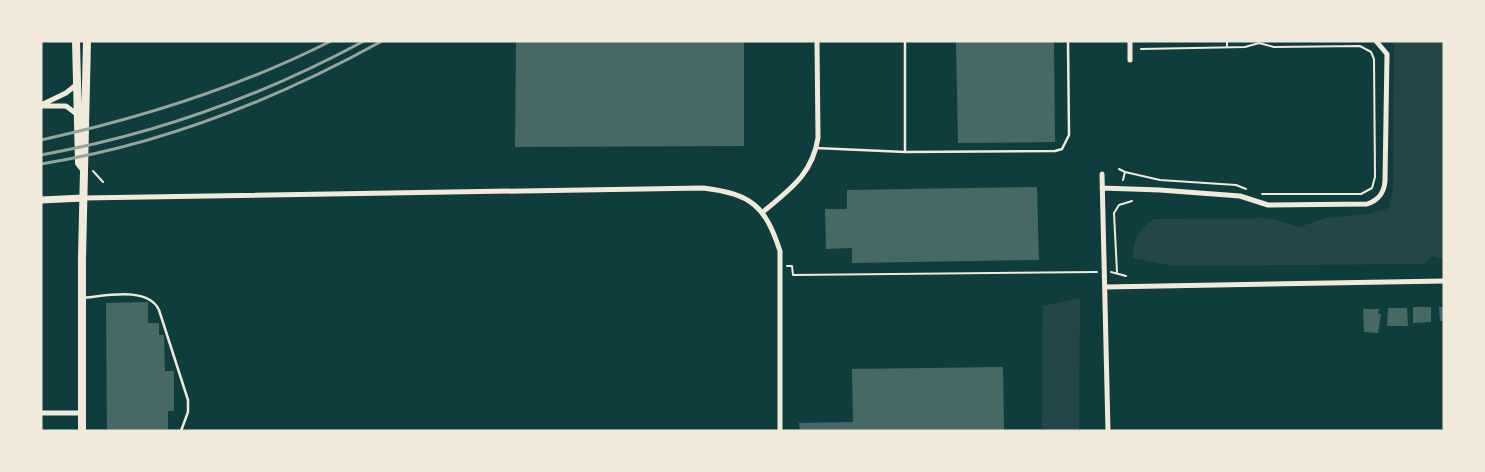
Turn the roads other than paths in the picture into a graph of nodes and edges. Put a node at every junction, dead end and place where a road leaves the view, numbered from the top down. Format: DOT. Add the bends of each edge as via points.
graph roads {
  1 [pos="76,41"];
  2 [pos="87,41"];
  3 [pos="817,41"];
  4 [pos="905,41"];
  5 [pos="1068,41"];
  6 [pos="1130,41"];
  7 [pos="1376,41"];
  8 [pos="1130,60"];
  9 [pos="76,85"];
  10 [pos="41,106"];
  11 [pos="81,120"];
  12 [pos="816,148"];
  13 [pos="904,152"];
  14 [pos="1102,174"];
  15 [pos="1102,188"];
  16 [pos="83,198"];
  17 [pos="41,200"];
  18 [pos="763,212"];
  19 [pos="1444,281"];
  20 [pos="1105,287"];
  21 [pos="82,298"];
  22 [pos="41,413"];
  23 [pos="82,413"];
  24 [pos="82,431"];
  25 [pos="181,431"];
  26 [pos="780,431"];
  27 [pos="1108,431"];
  1 -- 9 [label="main road"];
  2 -- 11 [label="main road"];
  3 -- 12 [label="street"];
  4 -- 13 [label="lane"];
  5 -- 13 [label="lane" via="1069,135 1062,149 1055,152"];
  6 -- 8 [label="street"];
  7 -- 15 [label="street" via="1387,54 1385,181 1384,189 1375,201 1367,204 1268,205 1240,196"];
  9 -- 10 [label="street"];
  9 -- 11 [label="main road"];
  10 -- 11 [label="street" via="66,106"];
  11 -- 16 [label="main road" via="79,163 87,169"];
  12 -- 13 [label="lane"];
  12 -- 18 [label="street" via="800,180"];
  14 -- 15 [label="street"];
  15 -- 20 [label="street"];
  16 -- 17 [label="street"];
  16 -- 18 [label="street" via="704,188 731,191"];
  16 -- 21 [label="main road"];
  18 -- 26 [label="street" via="780,251"];
  19 -- 20 [label="street"];
  20 -- 27 [label="street"];
  21 -- 23 [label="main road"];
  21 -- 25 [label="lane" via="140,294 157,305 188,400 188,412"];
  22 -- 23 [label="street"];
  23 -- 24 [label="main road"];
}
